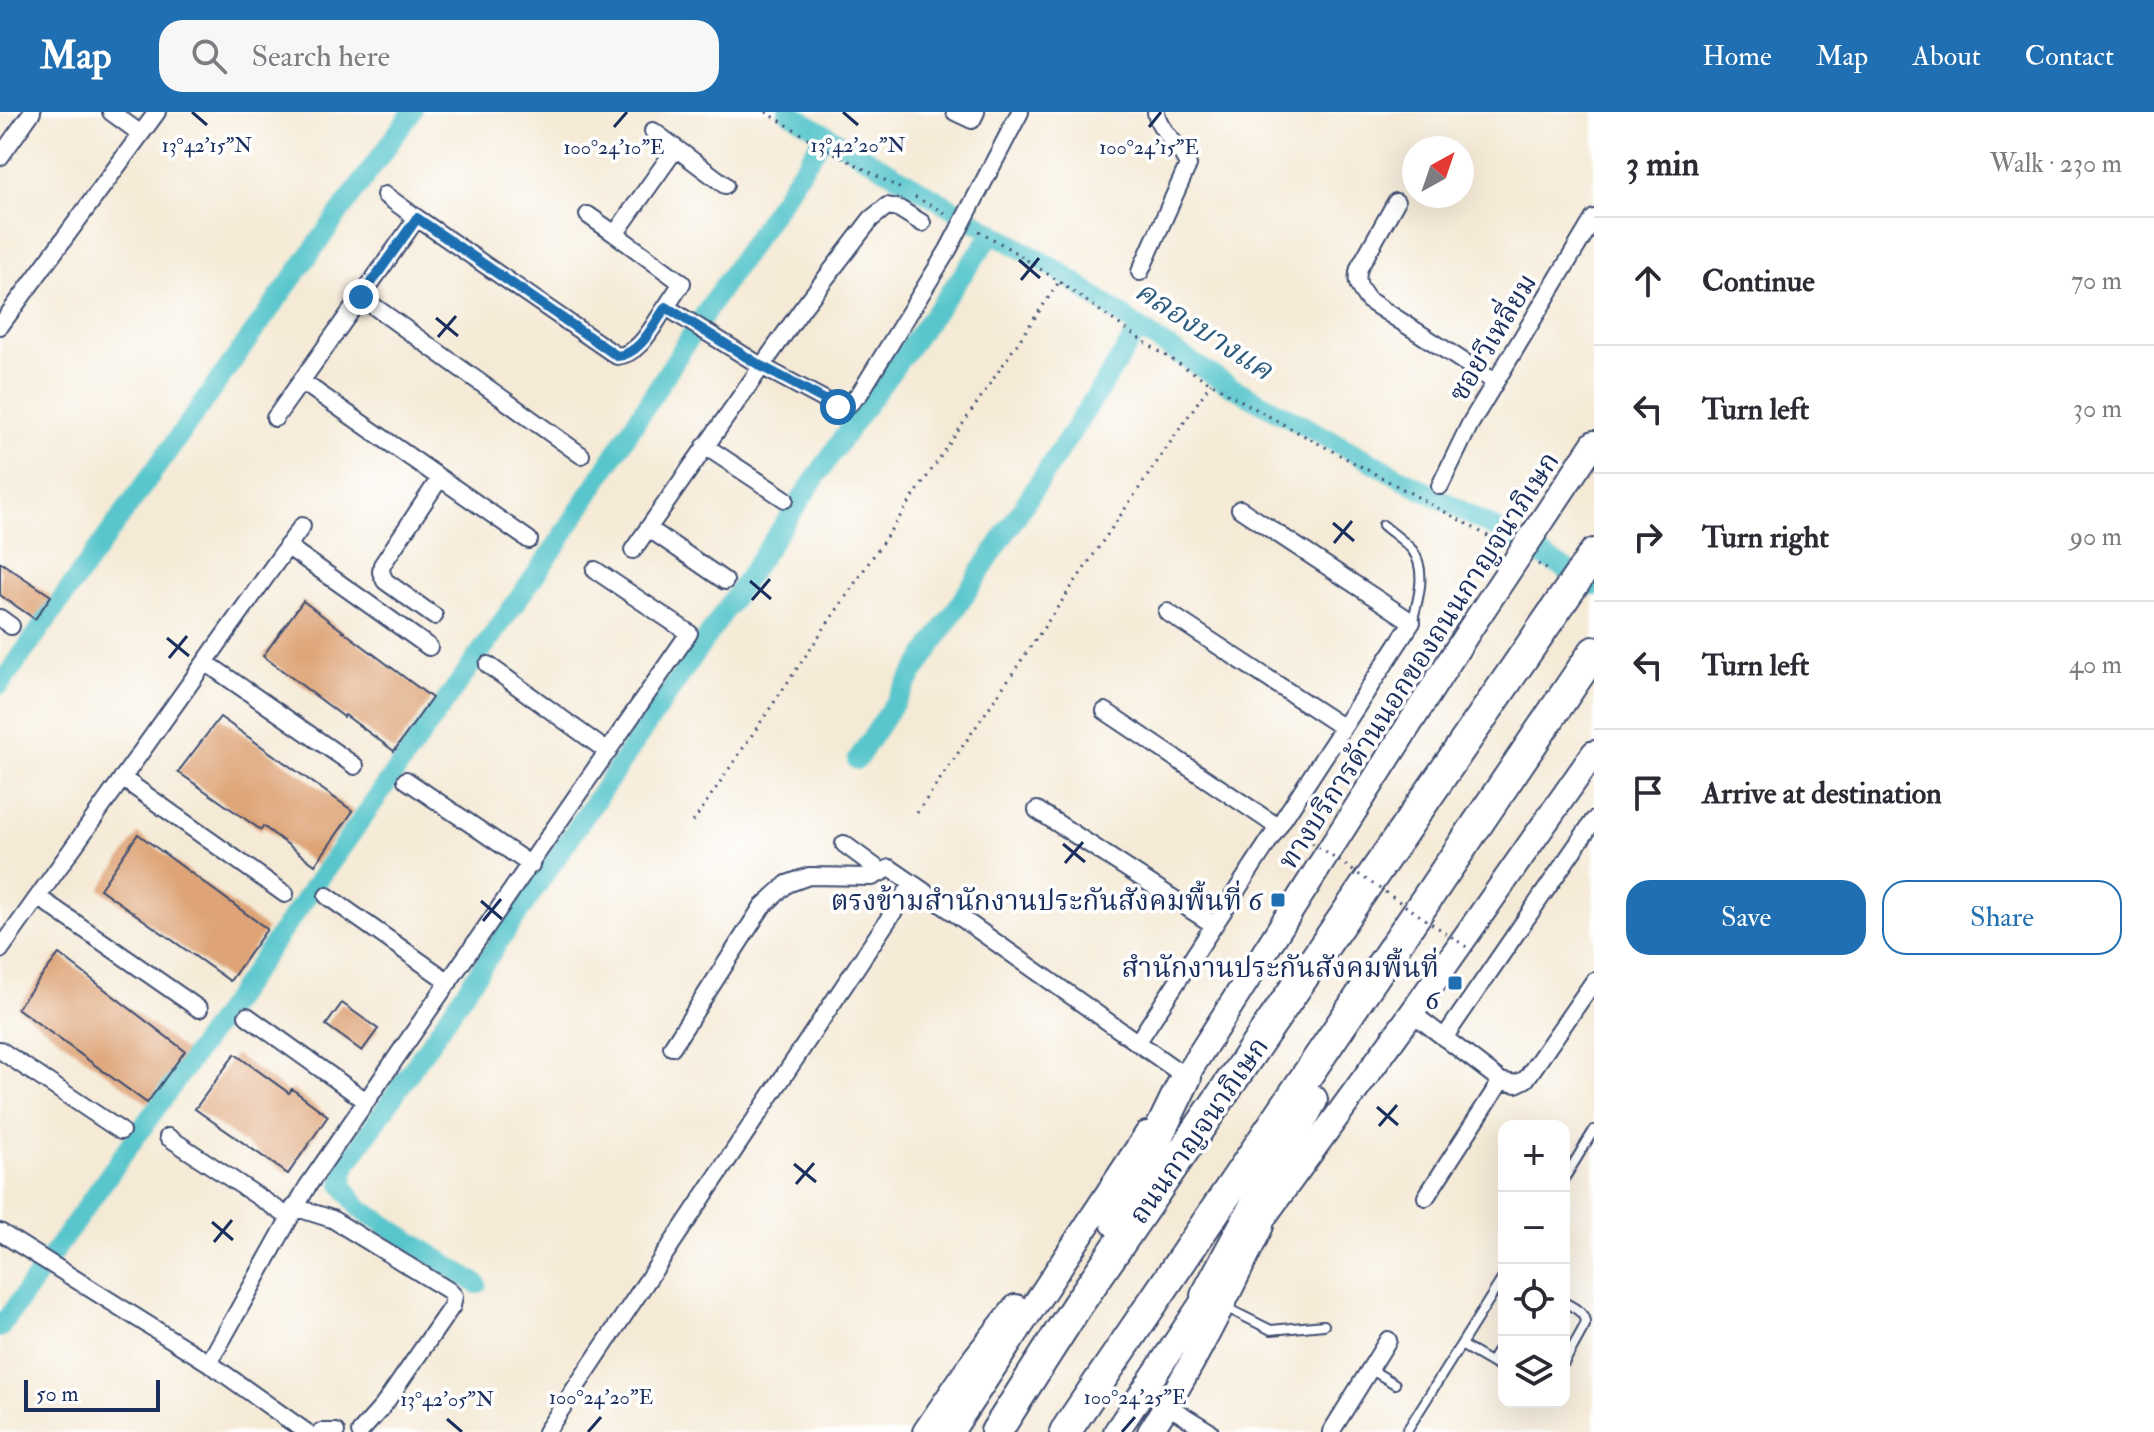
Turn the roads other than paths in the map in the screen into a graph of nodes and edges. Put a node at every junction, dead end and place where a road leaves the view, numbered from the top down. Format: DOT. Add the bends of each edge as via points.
graph roads {
  1 [pos="32,112"];
  2 [pos="111,112"];
  3 [pos="157,112"];
  4 [pos="955,112"];
  5 [pos="976,112"];
  6 [pos="1020,112"];
  7 [pos="1156,112"];
  8 [pos="653,131"];
  9 [pos="141,134"];
  10 [pos="676,148"];
  11 [pos="0,157"];
  12 [pos="725,185"];
  13 [pos="385,195"];
  14 [pos="1396,202"];
  15 [pos="588,215"];
  16 [pos="417,218"];
  17 [pos="1594,218"];
  18 [pos="922,223"];
  19 [pos="615,234"];
  20 [pos="1140,272"];
  21 [pos="361,297"];
  22 [pos="672,311"];
  23 [pos="1,324"];
  24 [pos="761,366"];
  25 [pos="301,381"];
  26 [pos="1495,382"];
  27 [pos="275,418"];
  28 [pos="1594,443"];
  29 [pos="705,446"];
  30 [pos="581,455"];
  31 [pos="440,478"];
  32 [pos="1440,486"];
  33 [pos="785,499"];
  34 [pos="1240,509"];
  35 [pos="1383,525"];
  36 [pos="302,526"];
  37 [pos="648,528"];
  38 [pos="529,540"];
  39 [pos="287,546"];
  40 [pos="633,550"];
  41 [pos="1594,554"];
  42 [pos="595,570"];
  43 [pos="725,581"];
  44 [pos="1167,612"];
  45 [pos="434,616"];
  46 [pos="1412,622"];
  47 [pos="429,647"];
  48 [pos="1594,652"];
  49 [pos="205,662"];
  50 [pos="488,665"];
  51 [pos="1105,711"];
  52 [pos="1342,727"];
  53 [pos="608,752"];
  54 [pos="1594,753"];
  55 [pos="355,766"];
  56 [pos="122,778"];
  57 [pos="406,780"];
  58 [pos="1037,810"];
  59 [pos="1594,820"];
  60 [pos="1278,827"];
  61 [pos="844,844"];
  62 [pos="531,865"];
  63 [pos="882,872"];
  64 [pos="919,888"];
  65 [pos="285,894"];
  66 [pos="327,896"];
  67 [pos="38,897"];
  68 [pos="1214,925"];
  69 [pos="0,950"];
  70 [pos="1393,950"];
  71 [pos="1594,981"];
  72 [pos="449,982"];
  73 [pos="199,1009"];
  74 [pos="1412,1013"];
  75 [pos="247,1016"];
  76 [pos="1444,1038"];
  77 [pos="1137,1043"];
  78 [pos="672,1047"];
  79 [pos="0,1050"];
  80 [pos="1186,1077"];
  81 [pos="1501,1081"];
  82 [pos="366,1101"];
  83 [pos="1594,1130"];
  84 [pos="121,1131"];
  85 [pos="168,1137"];
  86 [pos="1570,1169"];
  87 [pos="1426,1197"];
  88 [pos="1101,1203"];
  89 [pos="291,1212"];
  90 [pos="0,1232"];
  91 [pos="1498,1286"];
  92 [pos="1214,1300"];
  93 [pos="1570,1306"];
  94 [pos="1076,1307"];
  95 [pos="1324,1325"];
  96 [pos="1388,1340"];
  97 [pos="1461,1345"];
  98 [pos="1498,1351"];
  99 [pos="1570,1352"];
  100 [pos="1491,1362"];
  101 [pos="209,1363"];
  102 [pos="1498,1366"];
  103 [pos="1370,1369"];
  104 [pos="1395,1384"];
  105 [pos="1168,1406"];
  106 [pos="1203,1430"];
  107 [pos="306,1432"];
  108 [pos="321,1432"];
  109 [pos="336,1432"];
  110 [pos="360,1432"];
  111 [pos="546,1432"];
  112 [pos="925,1432"];
  113 [pos="951,1432"];
  114 [pos="996,1432"];
  115 [pos="1065,1432"];
  116 [pos="1116,1432"];
  117 [pos="1150,1432"];
  118 [pos="1331,1432"];
  119 [pos="1406,1432"];
  1 -- 11 [label="street"];
  2 -- 9 [label="street"];
  3 -- 9 [label="street"];
  4 -- 5 [label="street" via="972,120"];
  6 -- 24 [label="street" via="948,250 847,406 838,407"];
  7 -- 20 [label="street" via="1188,165"];
  8 -- 10 [label="street"];
  9 -- 23 [label="street"];
  10 -- 12 [label="street"];
  10 -- 19 [label="street"];
  13 -- 16 [label="street"];
  14 -- 26 [label="street" via="1359,268 1358,287 1368,300"];
  15 -- 19 [label="street"];
  16 -- 21 [label="street"];
  16 -- 22 [label="street" via="617,356 637,348"];
  17 -- 26 [label="street, ซอยวีเหลี่ยม"];
  18 -- 24 [label="street" via="898,208 879,210"];
  19 -- 22 [label="street" via="682,283"];
  21 -- 25 [label="street"];
  21 -- 30 [label="street"];
  22 -- 24 [label="street"];
  24 -- 29 [label="street"];
  25 -- 27 [label="street"];
  25 -- 31 [label="street"];
  26 -- 32 [label="street, ซอยวีเหลี่ยม"];
  28 -- 80 [label="main road, ทางบริการด้านนอกของถนนกาญจนาภิเษก"];
  29 -- 33 [label="street"];
  29 -- 37 [label="street"];
  31 -- 38 [label="street"];
  31 -- 45 [label="street" via="381,572 385,581"];
  34 -- 46 [label="street"];
  35 -- 46 [label="lane" via="1414,552 1420,580"];
  36 -- 39 [label="street"];
  37 -- 40 [label="street"];
  37 -- 43 [label="street"];
  39 -- 47 [label="street"];
  39 -- 49 [label="street"];
  41 -- 94 [label="highway, ถนนกาญจนาภิเษก"];
  42 -- 53 [label="street" via="689,633"];
  44 -- 52 [label="street"];
  46 -- 52 [label="street"];
  48 -- 70 [label="highway, ถนนกาญจนาภิเษก"];
  49 -- 55 [label="street"];
  49 -- 56 [label="street"];
  50 -- 53 [label="street"];
  51 -- 60 [label="street"];
  52 -- 60 [label="street"];
  53 -- 62 [label="street"];
  54 -- 74 [label="main road"];
  56 -- 65 [label="street"];
  56 -- 67 [label="street"];
  57 -- 62 [label="street"];
  58 -- 68 [label="street"];
  59 -- 76 [label="street"];
  60 -- 68 [label="street"];
  61 -- 63 [label="street"];
  62 -- 72 [label="street"];
  63 -- 64 [label="street" via="895,870"];
  63 -- 78 [label="street" via="863,878 809,876 787,884 762,907"];
  64 -- 77 [label="street"];
  64 -- 111 [label="street" via="906,893"];
  66 -- 72 [label="street"];
  67 -- 69 [label="street"];
  67 -- 73 [label="street"];
  68 -- 77 [label="street"];
  70 -- 92 [label="highway"];
  70 -- 115 [label="highway, ถนนกาญจนาภิเษก"];
  71 -- 81 [label="street" via="1526,1079 1516,1084"];
  72 -- 82 [label="street"];
  74 -- 76 [label="street"];
  74 -- 92 [label="main road" via="1267,1213"];
  75 -- 82 [label="street"];
  76 -- 81 [label="street"];
  77 -- 80 [label="street"];
  79 -- 84 [label="street"];
  80 -- 88 [label="main road, ทางบริการด้านนอกของถนนกาญจนาภิเษก"];
  80 -- 94 [label="highway"];
  81 -- 87 [label="street"];
  82 -- 89 [label="street"];
  83 -- 86 [label="lane"];
  85 -- 89 [label="street"];
  88 -- 112 [label="main road" via="976,1357"];
  88 -- 113 [label="main road, ทางบริการด้านนอกของถนนกาญจนาภิเษก"];
  89 -- 101 [label="street"];
  89 -- 110 [label="street" via="332,1219 454,1296 383,1406"];
  90 -- 101 [label="street"];
  91 -- 97 [label="lane"];
  92 -- 95 [label="lane" via="1271,1330"];
  92 -- 105 [label="main road"];
  92 -- 116 [label="main road"];
  93 -- 99 [label="lane" via="1583,1314 1585,1325"];
  94 -- 114 [label="highway, ถนนกาญจนาภิเษก"];
  96 -- 103 [label="street"];
  97 -- 100 [label="lane"];
  97 -- 119 [label="lane"];
  98 -- 100 [label="lane"];
  100 -- 102 [label="lane"];
  101 -- 107 [label="street"];
  103 -- 104 [label="lane"];
  103 -- 118 [label="street"];
  105 -- 106 [label="street"];
  105 -- 117 [label="main road"];
  108 -- 109 [label="street"];
}
